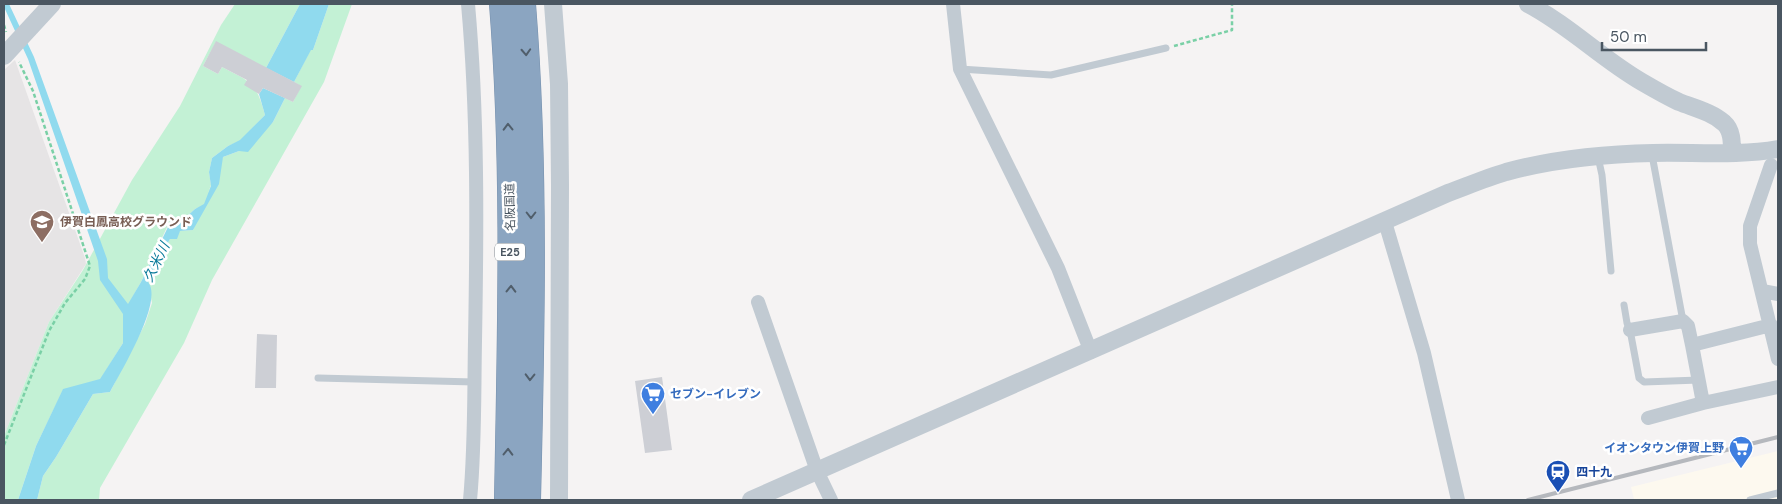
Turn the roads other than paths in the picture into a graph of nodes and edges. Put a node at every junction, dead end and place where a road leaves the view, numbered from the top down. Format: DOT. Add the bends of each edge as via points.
graph roads {
  1 [pos="52,4"];
  2 [pos="468,4"];
  3 [pos="502,4"];
  4 [pos="523,4"];
  5 [pos="554,4"];
  6 [pos="953,4"];
  7 [pos="1528,4"];
  8 [pos="1166,48"];
  9 [pos="10,49"];
  10 [pos="960,69"];
  11 [pos="1732,152"];
  12 [pos="1652,153"];
  13 [pos="1597,155"];
  14 [pos="1776,160"];
  15 [pos="1385,222"];
  16 [pos="1611,271"];
  17 [pos="1762,290"];
  18 [pos="1778,294"];
  19 [pos="758,302"];
  20 [pos="1624,305"];
  21 [pos="1683,322"];
  22 [pos="1771,325"];
  23 [pos="1630,330"];
  24 [pos="1692,345"];
  25 [pos="1091,352"];
  26 [pos="1778,359"];
  27 [pos="318,378"];
  28 [pos="1699,380"];
  29 [pos="474,382"];
  30 [pos="1778,387"];
  31 [pos="1704,402"];
  32 [pos="1648,418"];
  33 [pos="817,471"];
  34 [pos="1778,493"];
  35 [pos="470,500"];
  36 [pos="507,500"];
  37 [pos="528,500"];
  38 [pos="559,500"];
  39 [pos="751,500"];
  40 [pos="831,500"];
  41 [pos="1458,500"];
  42 [pos="1750,500"];
  1 -- 9 [label="street"];
  2 -- 29 [label="street" via="476,194"];
  36 -- 3 [label="highway, 名阪国道 / E25, one-way" via="510,238"];
  4 -- 37 [label="highway, 名阪国道 / E25, one-way" via="531,193"];
  5 -- 38 [label="street" via="559,84"];
  6 -- 10 [label="street"];
  7 -- 11 [label="street" via="1548,14 1640,81 1722,121 1728,127"];
  8 -- 10 [label="lane" via="1052,75"];
  10 -- 25 [label="street" via="1058,268"];
  11 -- 12 [label="street"];
  11 -- 14 [label="street" via="1760,151"];
  12 -- 13 [label="street"];
  12 -- 21 [label="lane"];
  13 -- 15 [label="street" via="1504,173 1448,193"];
  13 -- 16 [label="lane" via="1602,175"];
  14 -- 17 [label="street" via="1750,226 1750,244"];
  15 -- 25 [label="street"];
  15 -- 41 [label="street" via="1424,353"];
  17 -- 18 [label="street"];
  17 -- 22 [label="street"];
  19 -- 33 [label="street"];
  20 -- 23 [label="lane"];
  21 -- 23 [label="street"];
  21 -- 24 [label="street" via="1688,326"];
  22 -- 24 [label="street"];
  22 -- 26 [label="street"];
  23 -- 28 [label="lane" via="1639,378 1644,382"];
  24 -- 28 [label="street"];
  25 -- 33 [label="street"];
  27 -- 29 [label="lane"];
  28 -- 31 [label="street"];
  29 -- 35 [label="street"];
  30 -- 31 [label="street"];
  31 -- 32 [label="street"];
  33 -- 39 [label="street"];
  33 -- 40 [label="street"];
  34 -- 42 [label="lane"];
}
